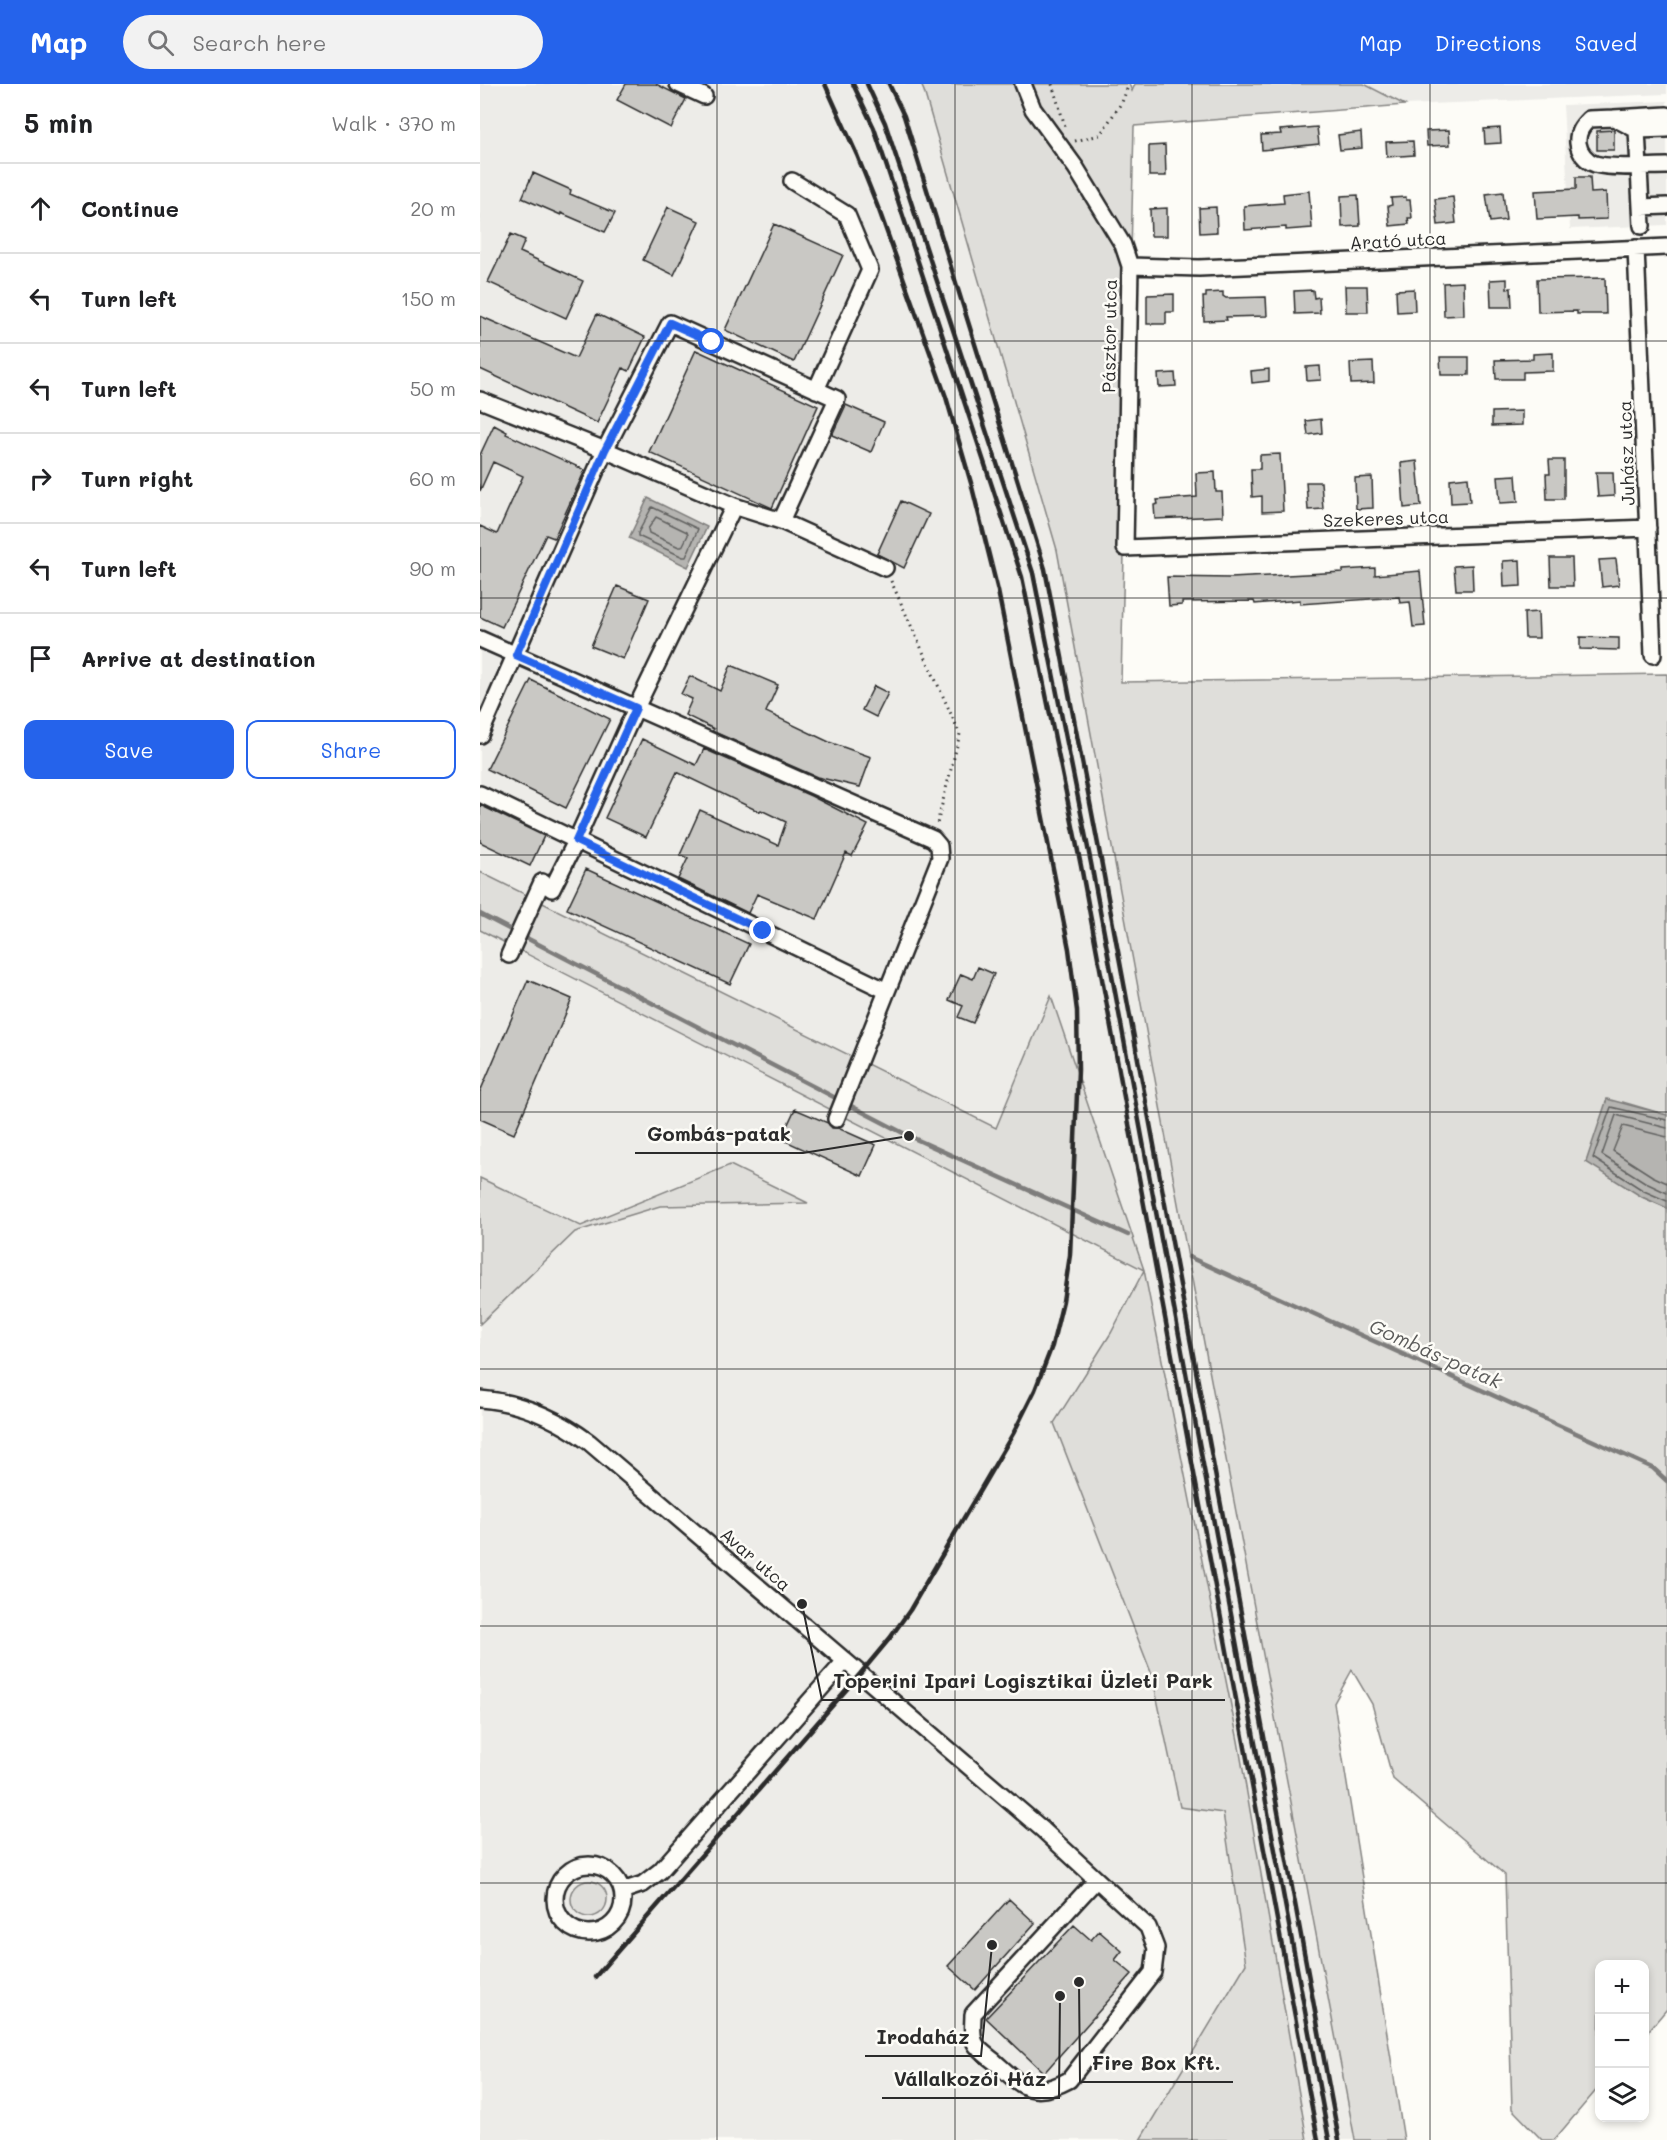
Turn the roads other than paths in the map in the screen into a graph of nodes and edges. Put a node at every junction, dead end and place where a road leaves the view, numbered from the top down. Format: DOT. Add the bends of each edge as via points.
graph roads {
  1 [pos="678,84"];
  2 [pos="1023,84"];
  3 [pos="704,96"];
  4 [pos="1667,115"];
  5 [pos="1614,118"];
  6 [pos="1667,129"];
  7 [pos="1637,130"];
  8 [pos="1667,166"];
  9 [pos="1639,167"];
  10 [pos="792,181"];
  11 [pos="1667,206"];
  12 [pos="1641,207"];
  13 [pos="1642,226"];
  14 [pos="1667,247"];
  15 [pos="1636,248"];
  16 [pos="1130,266"];
  17 [pos="816,390"];
  18 [pos="480,400"];
  19 [pos="605,450"];
  20 [pos="734,506"];
  21 [pos="781,521"];
  22 [pos="1648,528"];
  23 [pos="1125,548"];
  24 [pos="885,568"];
  25 [pos="480,639"];
  26 [pos="516,655"];
  27 [pos="1653,655"];
  28 [pos="636,708"];
  29 [pos="480,735"];
  30 [pos="480,794"];
  31 [pos="576,841"];
  32 [pos="509,955"];
  33 [pos="887,991"];
  34 [pos="836,1119"];
  35 [pos="480,1399"];
  36 [pos="845,1661"];
  37 [pos="1096,1880"];
  38 [pos="622,1891"];
  1 -- 3 [label="street"];
  2 -- 16 [label="street, Pásztor utca" via="1033,109 1076,168 1123,245"];
  4 -- 5 [label="street"];
  5 -- 7 [label="street"];
  5 -- 9 [label="street" via="1589,119 1582,125 1579,149 1595,164"];
  6 -- 7 [label="street"];
  7 -- 9 [label="street"];
  8 -- 9 [label="street"];
  9 -- 12 [label="street"];
  10 -- 17 [label="street" via="847,215 870,270"];
  11 -- 12 [label="street"];
  12 -- 13 [label="street"];
  14 -- 15 [label="street, Arató utca"];
  15 -- 16 [label="street, Arató utca" via="1199,268"];
  15 -- 22 [label="street, Juhász utca"];
  16 -- 23 [label="street, Pásztor utca"];
  17 -- 19 [label="street" via="670,323"];
  17 -- 21 [label="street" via="837,399"];
  18 -- 19 [label="street"];
  19 -- 20 [label="street"];
  19 -- 26 [label="street"];
  20 -- 21 [label="street"];
  20 -- 28 [label="street"];
  21 -- 24 [label="street"];
  22 -- 23 [label="street, Szekeres utca"];
  22 -- 27 [label="street, Juhász utca"];
  25 -- 26 [label="street"];
  26 -- 28 [label="street"];
  26 -- 29 [label="street"];
  28 -- 31 [label="street"];
  28 -- 33 [label="street" via="933,839 939,846 940,858"];
  30 -- 31 [label="street"];
  31 -- 32 [label="street" via="552,889 542,882"];
  31 -- 33 [label="street"];
  33 -- 34 [label="street"];
  35 -- 36 [label="street, Avar utca" via="527,1408 575,1431"];
  36 -- 37 [label="street, Avar utca"];
  36 -- 38 [label="street" via="660,1871 643,1884"];
  37 -- 37 [label="street, Avar utca" via="1148,1927 1156,1948 1153,1972 1069,2080 1056,2088 1023,2087 975,2044 974,2014"];
  38 -- 38 [label="street" via="618,1880 600,1866 578,1867 560,1880 556,1890 557,1912 572,1929 594,1933 614,1922 623,1902"];
}
